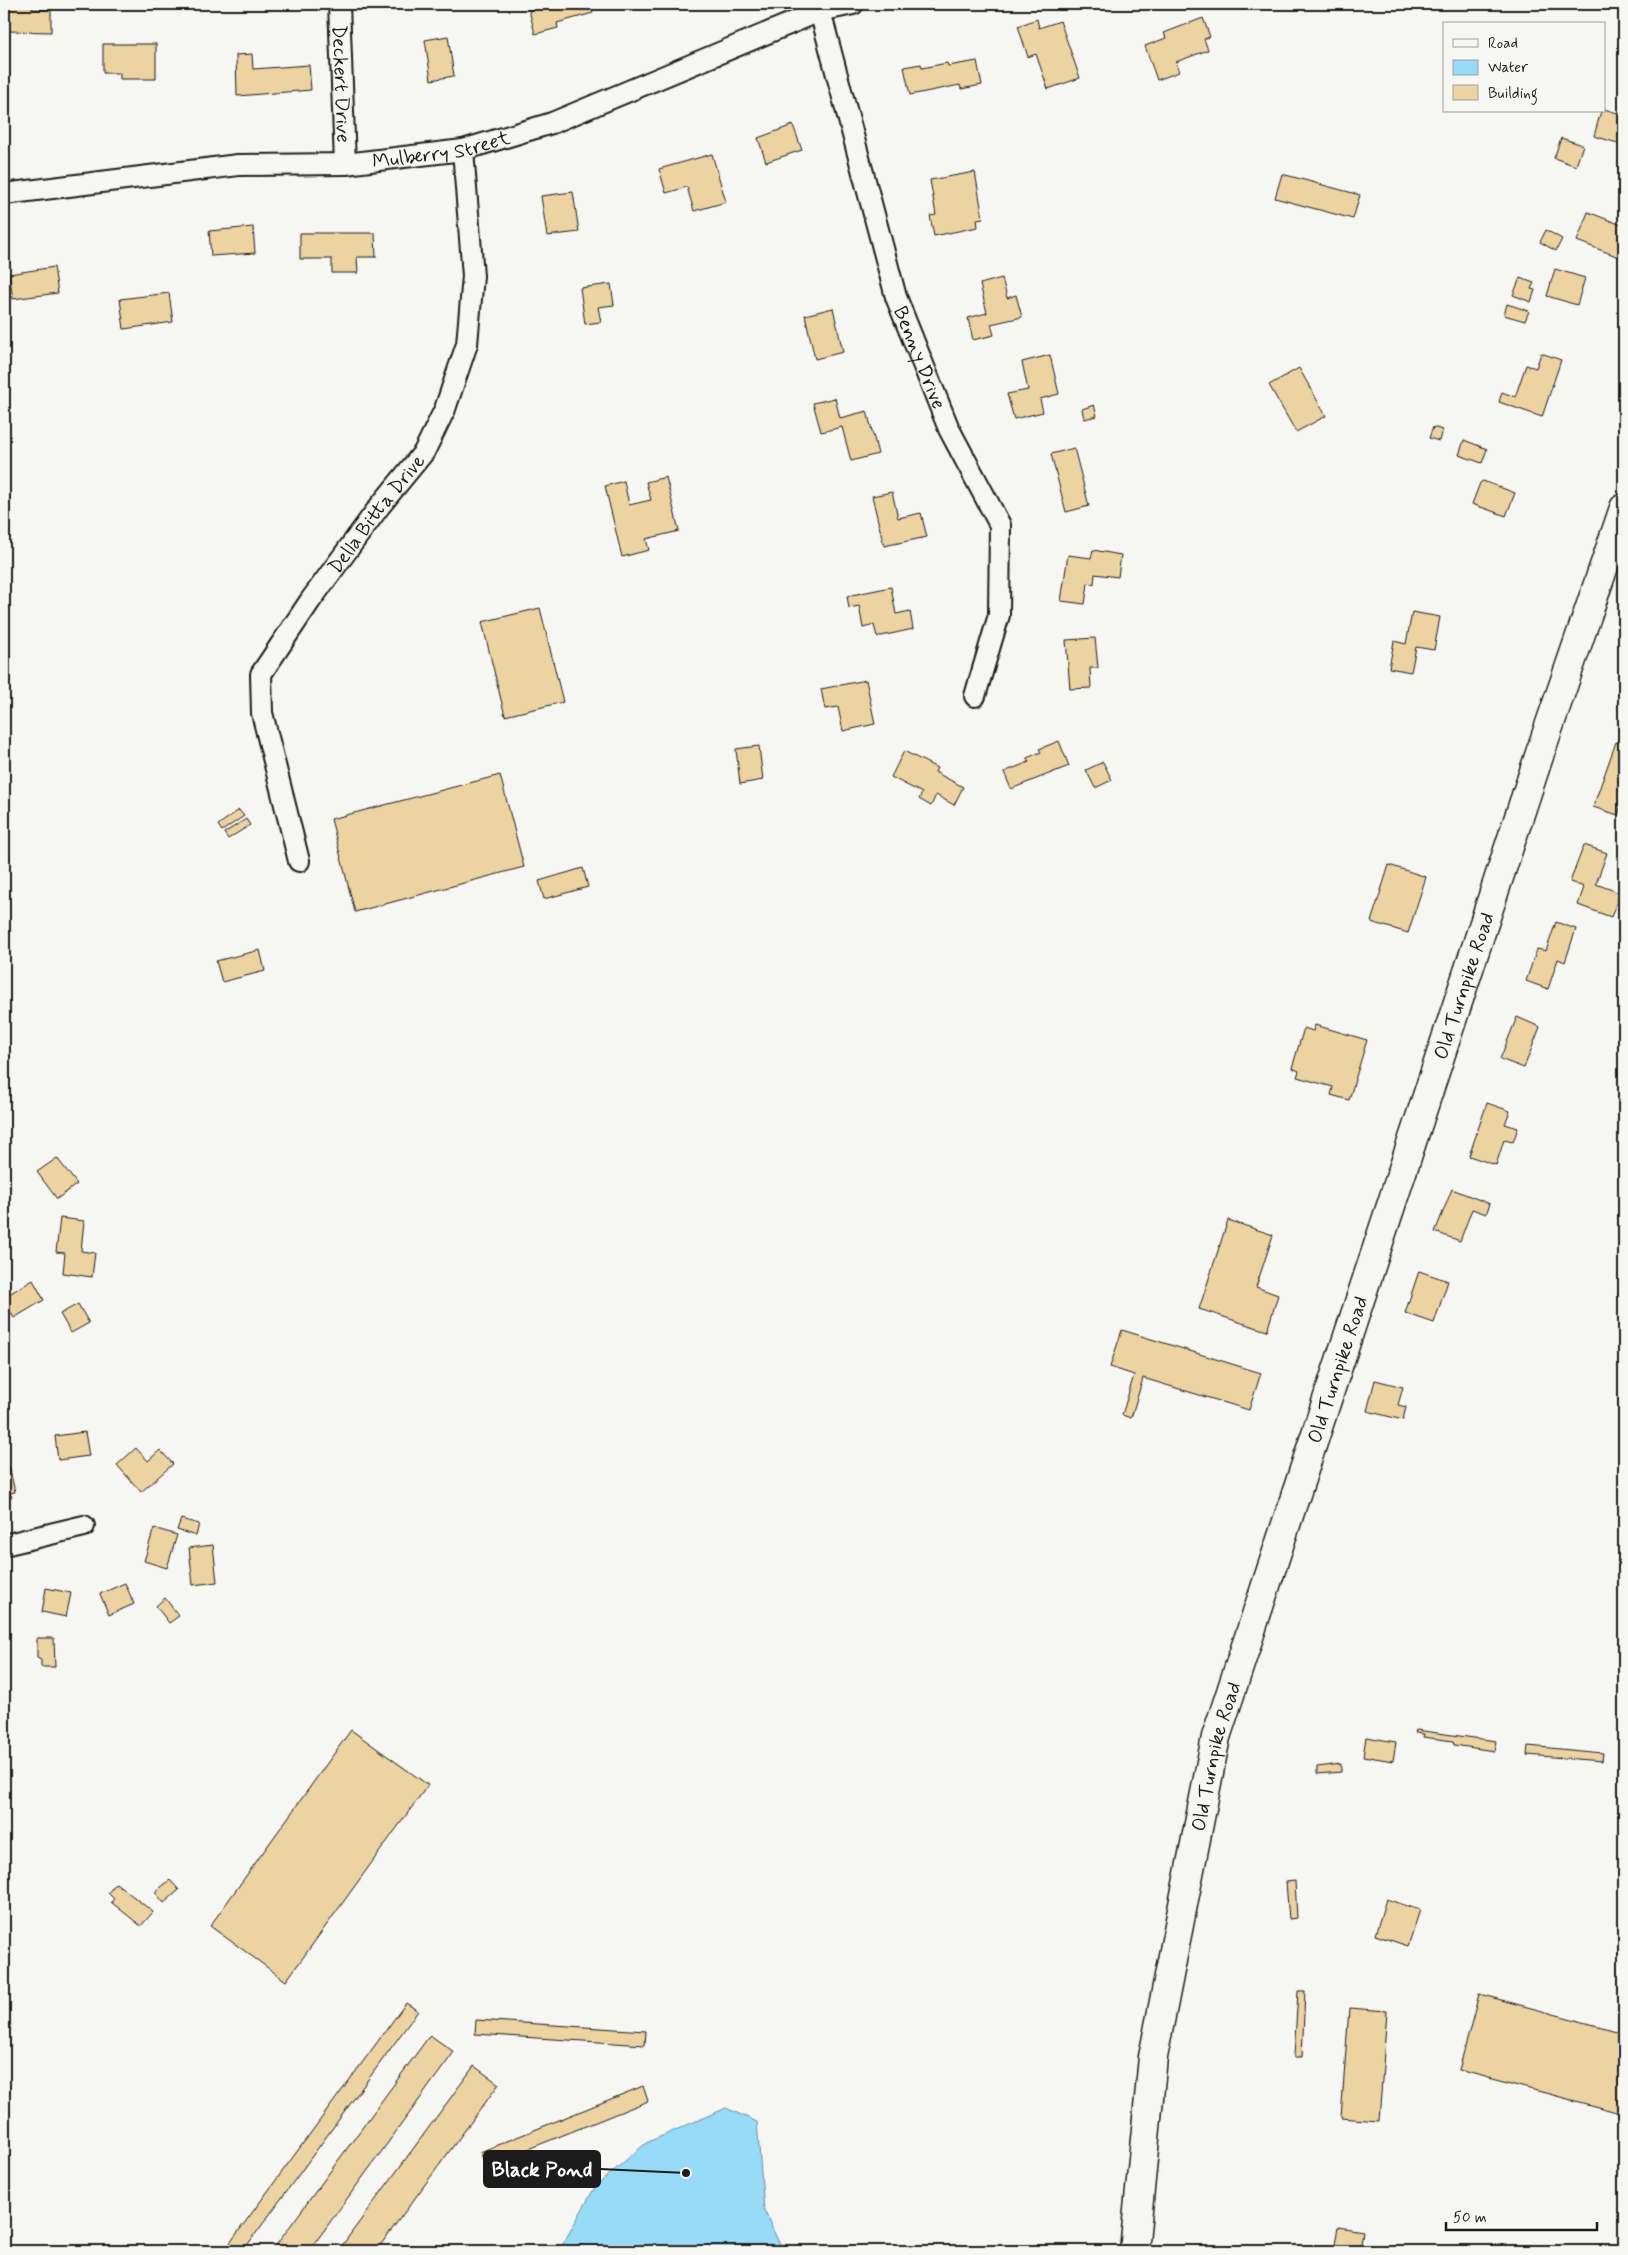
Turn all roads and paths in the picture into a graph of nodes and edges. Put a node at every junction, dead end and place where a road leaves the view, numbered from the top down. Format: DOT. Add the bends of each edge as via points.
graph roads {
  1 [pos="339,4"];
  2 [pos="853,4"];
  3 [pos="820,11"];
  4 [pos="463,150"];
  5 [pos="344,164"];
  6 [pos="4,194"];
  7 [pos="1624,508"];
  8 [pos="975,696"];
  9 [pos="298,861"];
  10 [pos="84,1526"];
  11 [pos="4,1545"];
  12 [pos="1134,2251"];
  1 -- 5 [label="street, Deckert Drive"];
  2 -- 3 [label="street, Mulberry Street"];
  3 -- 4 [label="street, Mulberry Street" via="552,123"];
  3 -- 8 [label="street, Benny Drive" via="896,296 949,429 1000,525 999,615"];
  4 -- 5 [label="street, Mulberry Street"];
  4 -- 9 [label="street, Della Bitta Drive" via="473,276 467,344 445,408 424,452 350,546 261,674 262,714"];
  5 -- 6 [label="street, Mulberry Street" via="238,165"];
  7 -- 12 [label="main road, Old Turnpike Road" via="1540,753 1216,1737 1153,2056"];
  10 -- 11 [label="street"];
}
